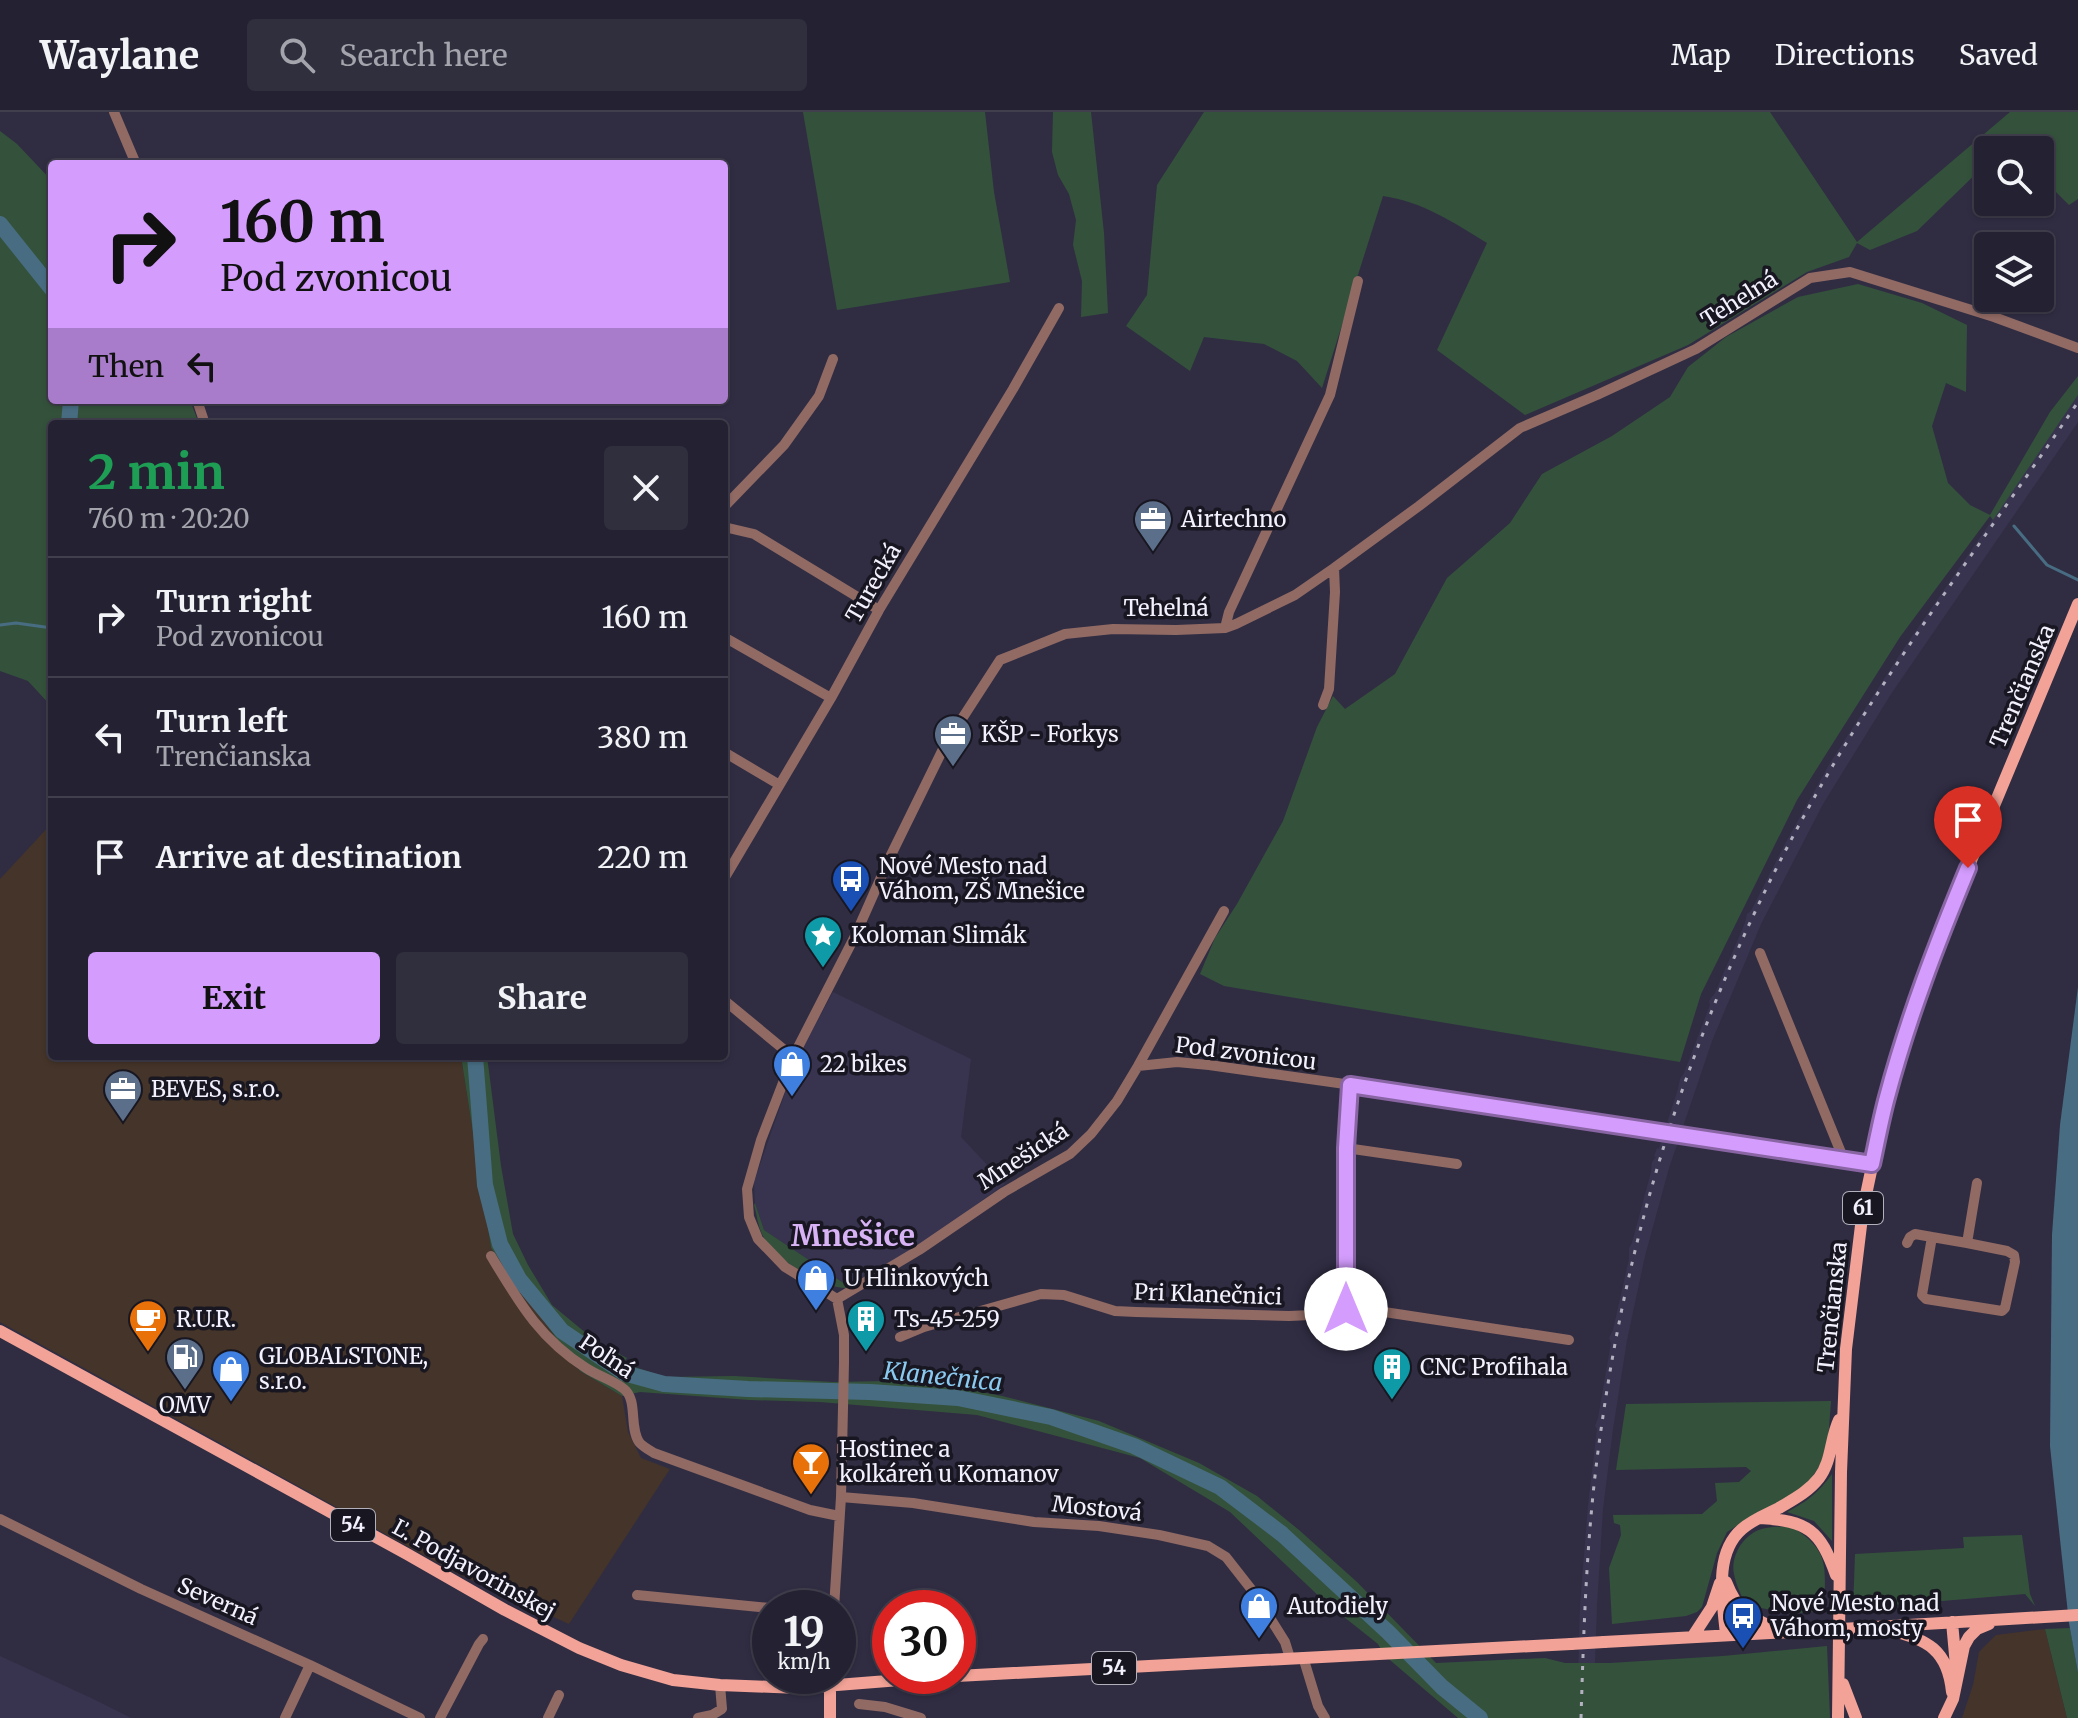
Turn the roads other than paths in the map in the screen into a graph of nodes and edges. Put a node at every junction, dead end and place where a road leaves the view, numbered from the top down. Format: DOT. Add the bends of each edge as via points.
graph roads {
  1 [pos="114,112"];
  2 [pos="134,160"];
  3 [pos="1358,281"];
  4 [pos="1059,308"];
  5 [pos="2078,348"];
  6 [pos="833,359"];
  7 [pos="728,503"];
  8 [pos="728,528"];
  9 [pos="1334,568"];
  10 [pos="2078,604"];
  11 [pos="879,610"];
  12 [pos="1225,628"];
  13 [pos="728,639"];
  14 [pos="831,698"];
  15 [pos="1323,705"];
  16 [pos="728,754"];
  17 [pos="778,784"];
  18 [pos="728,868"];
  19 [pos="1224,911"];
  20 [pos="1760,953"];
  21 [pos="728,1003"];
  22 [pos="793,1057"];
  23 [pos="1138,1066"];
  24 [pos="1350,1085"];
  25 [pos="1346,1148"];
  26 [pos="1844,1160"];
  27 [pos="1457,1164"];
  28 [pos="1872,1164"];
  29 [pos="1977,1183"];
  30 [pos="1932,1237"];
  31 [pos="1907,1243"];
  32 [pos="1967,1243"];
  33 [pos="491,1256"];
  34 [pos="837,1299"];
  35 [pos="1346,1309"];
  36 [pos="0,1331"];
  37 [pos="900,1337"];
  38 [pos="1569,1340"];
  39 [pos="1842,1414"];
  40 [pos="841,1497"];
  41 [pos="839,1516"];
  42 [pos="1760,1518"];
  43 [pos="0,1519"];
  44 [pos="1723,1576"];
  45 [pos="1840,1586"];
  46 [pos="835,1590"];
  47 [pos="637,1595"];
  48 [pos="752,1606"];
  49 [pos="2078,1615"];
  50 [pos="2004,1619"];
  51 [pos="1952,1622"];
  52 [pos="1875,1627"];
  53 [pos="1783,1632"];
  54 [pos="1726,1635"];
  55 [pos="1693,1636"];
  56 [pos="483,1639"];
  57 [pos="1297,1658"];
  58 [pos="310,1665"];
  59 [pos="1839,1671"];
  60 [pos="856,1679"];
  61 [pos="1957,1680"];
  62 [pos="720,1685"];
  63 [pos="752,1686"];
  64 [pos="830,1694"];
  65 [pos="559,1695"];
  66 [pos="1953,1699"];
  67 [pos="859,1704"];
  68 [pos="285,1718"];
  69 [pos="420,1718"];
  70 [pos="440,1718"];
  71 [pos="548,1718"];
  72 [pos="698,1718"];
  73 [pos="830,1718"];
  74 [pos="921,1718"];
  75 [pos="1325,1718"];
  76 [pos="1838,1718"];
  77 [pos="1856,1718"];
  78 [pos="1944,1718"];
  1 -- 2 [label="street"];
  3 -- 12 [label="street" via="1330,395"];
  4 -- 11 [label="street, Turecká"];
  5 -- 9 [label="street, Tehelná" via="1850,272 1810,278 1696,349 1520,428"];
  6 -- 7 [label="street" via="819,396 784,445"];
  8 -- 11 [label="street" via="754,534"];
  9 -- 12 [label="street, Tehelná" via="1295,595"];
  9 -- 15 [label="street" via="1329,689"];
  10 -- 28 [label="main road, Trenčianska / 61" via="1938,940 1896,1065"];
  11 -- 14 [label="street, Turecká"];
  12 -- 22 [label="street, Tehelná" via="1065,634 1000,660 945,745"];
  13 -- 14 [label="street"];
  14 -- 17 [label="street, Turecká"];
  16 -- 17 [label="street"];
  17 -- 18 [label="street, Turecká"];
  19 -- 23 [label="street, Mnešická"];
  20 -- 26 [label="street"];
  21 -- 22 [label="street"];
  22 -- 34 [label="street, Tehelná" via="747,1189 749,1217 758,1239 785,1267"];
  23 -- 24 [label="street, Pod zvonicou" via="1177,1062"];
  23 -- 34 [label="street, Mnešická" via="1117,1101 1070,1154"];
  24 -- 25 [label="street"];
  24 -- 26 [label="street, Pod zvonicou"];
  25 -- 27 [label="street"];
  25 -- 35 [label="street"];
  26 -- 28 [label="street, Pod zvonicou"];
  28 -- 39 [label="main road, Trenčianska / 61" via="1849,1317"];
  29 -- 32 [label="street"];
  30 -- 31 [label="street" via="1915,1234"];
  30 -- 32 [label="street"];
  30 -- 32 [label="street" via="1921,1290 1926,1299 2002,1311 2014,1255"];
  33 -- 41 [label="street, Poľná" via="549,1340 626,1390 640,1442 654,1453"];
  34 -- 40 [label="street" via="844,1335"];
  35 -- 37 [label="street, Pri Klanečnici" via="1289,1316 1115,1311 1064,1295 1041,1294"];
  35 -- 38 [label="street, Pri Klanečnici"];
  36 -- 62 [label="main road, Ľ. Podjavorinskej / 54" via="579,1648 673,1680"];
  39 -- 42 [label="main road" via="1817,1481"];
  39 -- 45 [label="main road, Trenčianska / 61"];
  40 -- 41 [label="street"];
  40 -- 57 [label="street, Mostová" via="1099,1526 1208,1546 1226,1557"];
  41 -- 46 [label="street"];
  42 -- 44 [label="main road" via="1734,1538"];
  42 -- 45 [label="main road" via="1795,1522 1813,1533"];
  43 -- 58 [label="street, Severná"];
  44 -- 53 [label="main road" via="1739,1608"];
  44 -- 54 [label="main road"];
  44 -- 55 [label="main road" via="1712,1607"];
  45 -- 59 [label="main road, Trenčianska / 61"];
  47 -- 48 [label="street"];
  49 -- 50 [label="main road"];
  50 -- 51 [label="main road"];
  50 -- 61 [label="main road" via="1969,1637"];
  51 -- 52 [label="main road, 54"];
  51 -- 61 [label="main road"];
  52 -- 53 [label="main road, 54, bridge"];
  52 -- 66 [label="main road" via="1912,1635 1934,1648 1951,1681"];
  53 -- 54 [label="main road, 54"];
  54 -- 55 [label="main road, 54"];
  55 -- 57 [label="main road, 54, bridge"];
  56 -- 70 [label="street"];
  57 -- 60 [label="main road, 54"];
  57 -- 75 [label="street, Mostová"];
  58 -- 68 [label="street"];
  58 -- 69 [label="street, Severná"];
  59 -- 76 [label="main road, Trenčianska / 61"];
  59 -- 77 [label="main road"];
  61 -- 66 [label="main road"];
  62 -- 63 [label="main road, Ľ. Podjavorinskej / 54"];
  62 -- 72 [label="street" via="722,1709"];
  64 -- 73 [label="main road"];
  65 -- 71 [label="street"];
  66 -- 78 [label="main road"];
  67 -- 74 [label="street"];
}
